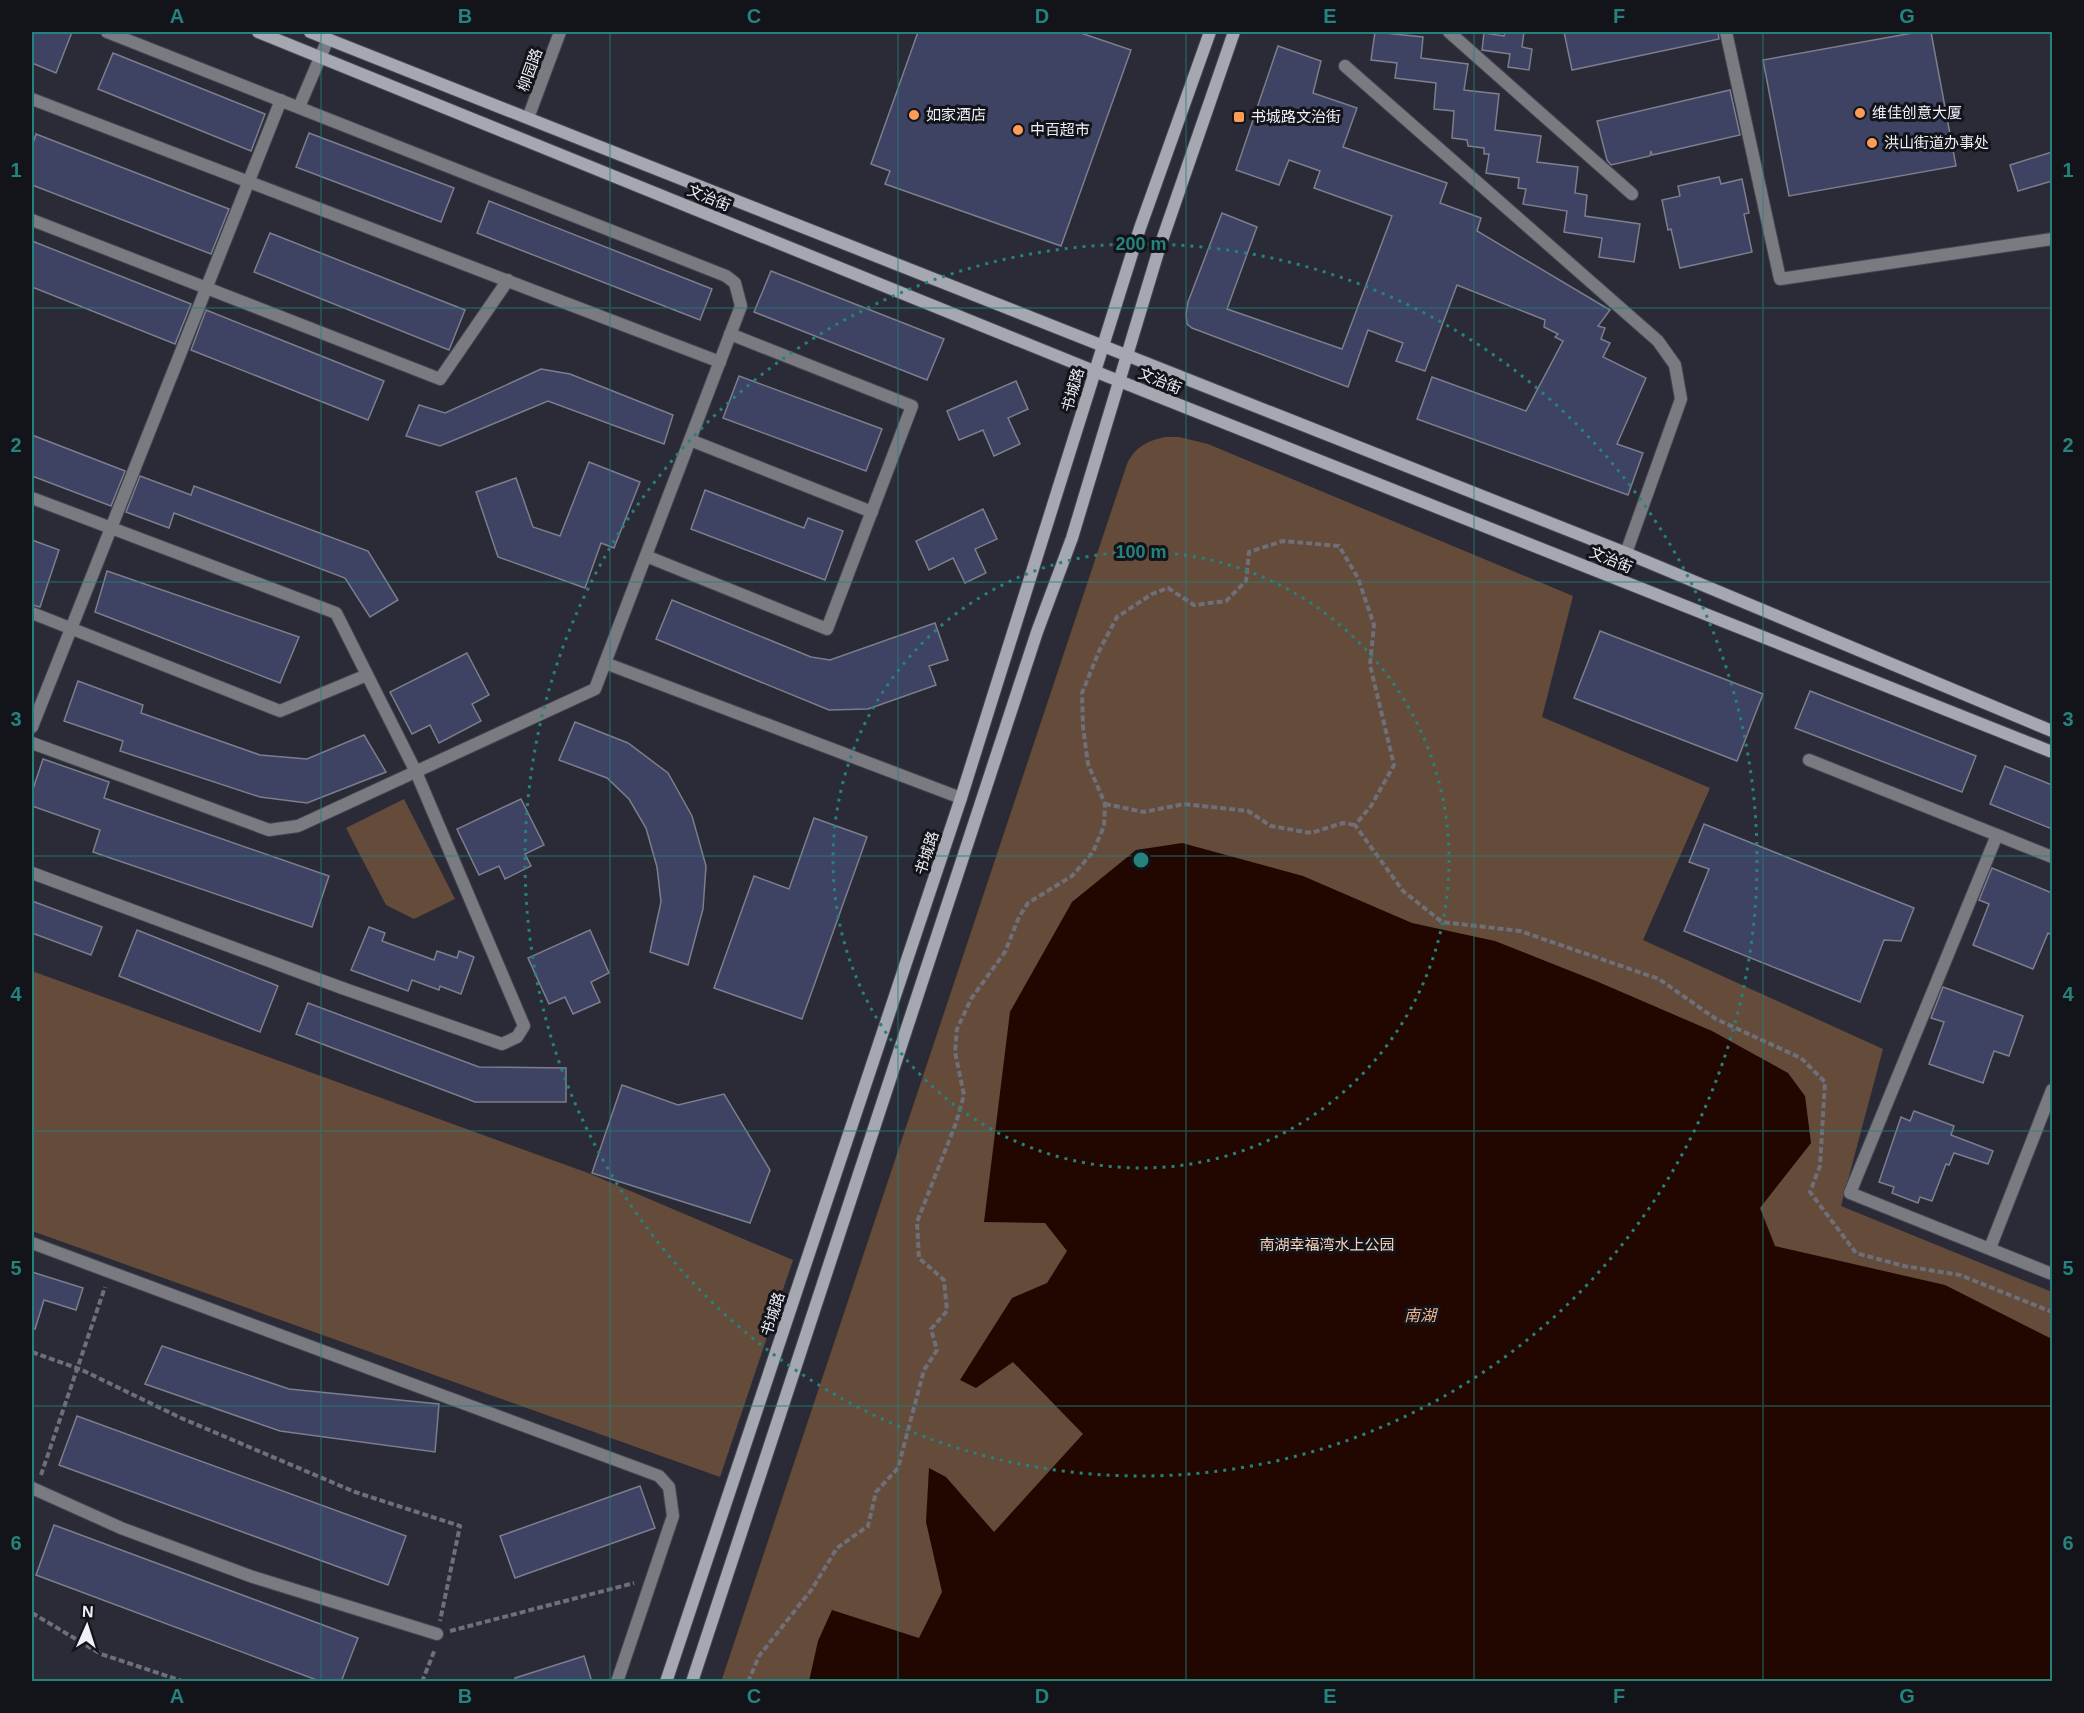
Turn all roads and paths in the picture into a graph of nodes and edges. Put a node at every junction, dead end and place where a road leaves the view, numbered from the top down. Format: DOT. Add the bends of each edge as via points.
graph roads {
  1 [pos="107,32"];
  2 [pos="258,32"];
  3 [pos="310,32"];
  4 [pos="560,32"];
  5 [pos="1209,32"];
  6 [pos="1234,32"];
  7 [pos="1449,32"];
  8 [pos="1726,32"];
  9 [pos="328,39"];
  10 [pos="321,56"];
  11 [pos="1345,66"];
  12 [pos="32,99"];
  13 [pos="281,100"];
  14 [pos="298,107"];
  15 [pos="528,118"];
  16 [pos="249,182"];
  17 [pos="1632,194"];
  18 [pos="32,220"];
  19 [pos="2052,239"];
  20 [pos="508,280"];
  21 [pos="206,288"];
  22 [pos="730,334"];
  23 [pos="1102,346"];
  24 [pos="1127,356"];
  25 [pos="720,362"];
  26 [pos="1094,371"];
  27 [pos="1120,381"];
  28 [pos="690,440"];
  29 [pos="32,498"];
  30 [pos="872,512"];
  31 [pos="111,528"];
  32 [pos="1626,553"];
  33 [pos="646,556"];
  34 [pos="32,613"];
  35 [pos="71,629"];
  36 [pos="605,663"];
  37 [pos="367,675"];
  38 [pos="32,727"];
  39 [pos="2052,731"];
  40 [pos="32,743"];
  41 [pos="2052,752"];
  42 [pos="1809,760"];
  43 [pos="416,772"];
  44 [pos="961,798"];
  45 [pos="1105,804"];
  46 [pos="1355,825"];
  47 [pos="1997,835"];
  48 [pos="2052,857"];
  49 [pos="32,873"];
  50 [pos="2052,1090"];
  51 [pos="32,1243"];
  52 [pos="1990,1248"];
  53 [pos="110,1272"];
  54 [pos="2052,1274"];
  55 [pos="2052,1312"];
  56 [pos="32,1352"];
  57 [pos="78,1368"];
  58 [pos="34,1489"];
  59 [pos="652,1578"];
  60 [pos="32,1612"];
  61 [pos="437,1634"];
  62 [pos="185,1682"];
  63 [pos="422,1682"];
  64 [pos="617,1682"];
  65 [pos="666,1682"];
  66 [pos="692,1682"];
  67 [pos="747,1682"];
  1 -- 13 [label="street"];
  2 -- 10 [label="main road, 文治街"];
  3 -- 9 [label="main road, 文治街"];
  4 -- 15 [label="street, 柳园路"];
  5 -- 23 [label="main road, 书城路"];
  6 -- 24 [label="main road" via="1159,249"];
  7 -- 17 [label="street"];
  8 -- 19 [label="street" via="1780,279"];
  9 -- 10 [label="street"];
  9 -- 15 [label="main road, 文治街"];
  10 -- 14 [label="street"];
  10 -- 26 [label="main road, 文治街"];
  11 -- 32 [label="street" via="1658,341 1675,365 1681,399"];
  12 -- 16 [label="street"];
  13 -- 14 [label="street"];
  13 -- 16 [label="street"];
  14 -- 22 [label="street" via="726,276 735,283 741,306"];
  15 -- 23 [label="main road, 文治街"];
  16 -- 20 [label="street"];
  16 -- 21 [label="street"];
  18 -- 21 [label="street"];
  20 -- 21 [label="street" via="440,379"];
  20 -- 25 [label="street"];
  21 -- 31 [label="street"];
  22 -- 25 [label="street"];
  22 -- 30 [label="street" via="912,406"];
  23 -- 24 [label="main road, 文治街"];
  23 -- 26 [label="main road, 书城路"];
  24 -- 27 [label="main road"];
  24 -- 32 [label="main road, 文治街"];
  25 -- 28 [label="street"];
  26 -- 27 [label="main road, 文治街"];
  26 -- 44 [label="main road, 书城路"];
  27 -- 41 [label="main road, 文治街"];
  27 -- 66 [label="main road" via="1072,538 1033,643"];
  28 -- 30 [label="street"];
  28 -- 33 [label="street"];
  29 -- 31 [label="street"];
  30 -- 33 [label="street" via="827,629"];
  31 -- 35 [label="street"];
  31 -- 37 [label="street" via="336,613"];
  32 -- 39 [label="main road, 文治街"];
  33 -- 36 [label="street"];
  34 -- 35 [label="street"];
  35 -- 37 [label="street" via="280,711"];
  35 -- 38 [label="street"];
  36 -- 43 [label="street" via="595,689"];
  36 -- 44 [label="street"];
  37 -- 43 [label="street"];
  40 -- 43 [label="street" via="269,830 298,826"];
  42 -- 47 [label="street"];
  43 -- 49 [label="street" via="524,1026 517,1037 502,1044"];
  44 -- 65 [label="main road, 书城路"];
  45 -- 46 [label="path" via="1144,812 1184,804 1248,811 1271,826 1311,833 1343,823"];
  45 -- 46 [label="path" via="1088,764 1082,693 1117,617 1168,588 1194,605 1226,601 1246,581 1249,552 1283,541 1339,546 1358,578 1374,626 1370,665 1394,765 1371,806"];
  45 -- 67 [label="path" via="1104,826 1093,852 1072,876 1028,903 1005,952 972,999 957,1029 955,1052 964,1095 917,1222 918,1258 944,1280 946,1311 931,1329 937,1350 924,1370 898,1468 876,1492 868,1526 837,1548 812,1589 759,1656"];
  46 -- 55 [label="path" via="1404,891 1442,922 1520,931 1659,980 1716,1019 1801,1058 1825,1082 1820,1166 1810,1192 1856,1253 1960,1275"];
  47 -- 48 [label="street"];
  47 -- 52 [label="street" via="1850,1193"];
  50 -- 52 [label="street"];
  51 -- 53 [label="street"];
  52 -- 54 [label="street"];
  53 -- 57 [label="path"];
  53 -- 59 [label="street" via="659,1476 669,1487 673,1516"];
  56 -- 57 [label="path"];
  57 -- 58 [label="path"];
  57 -- 61 [label="path" via="181,1418 355,1492 460,1526"];
  58 -- 61 [label="street" via="121,1528 253,1577"];
  59 -- 61 [label="path"];
  59 -- 64 [label="street"];
  60 -- 62 [label="path" via="101,1654"];
  61 -- 63 [label="path"];
}
